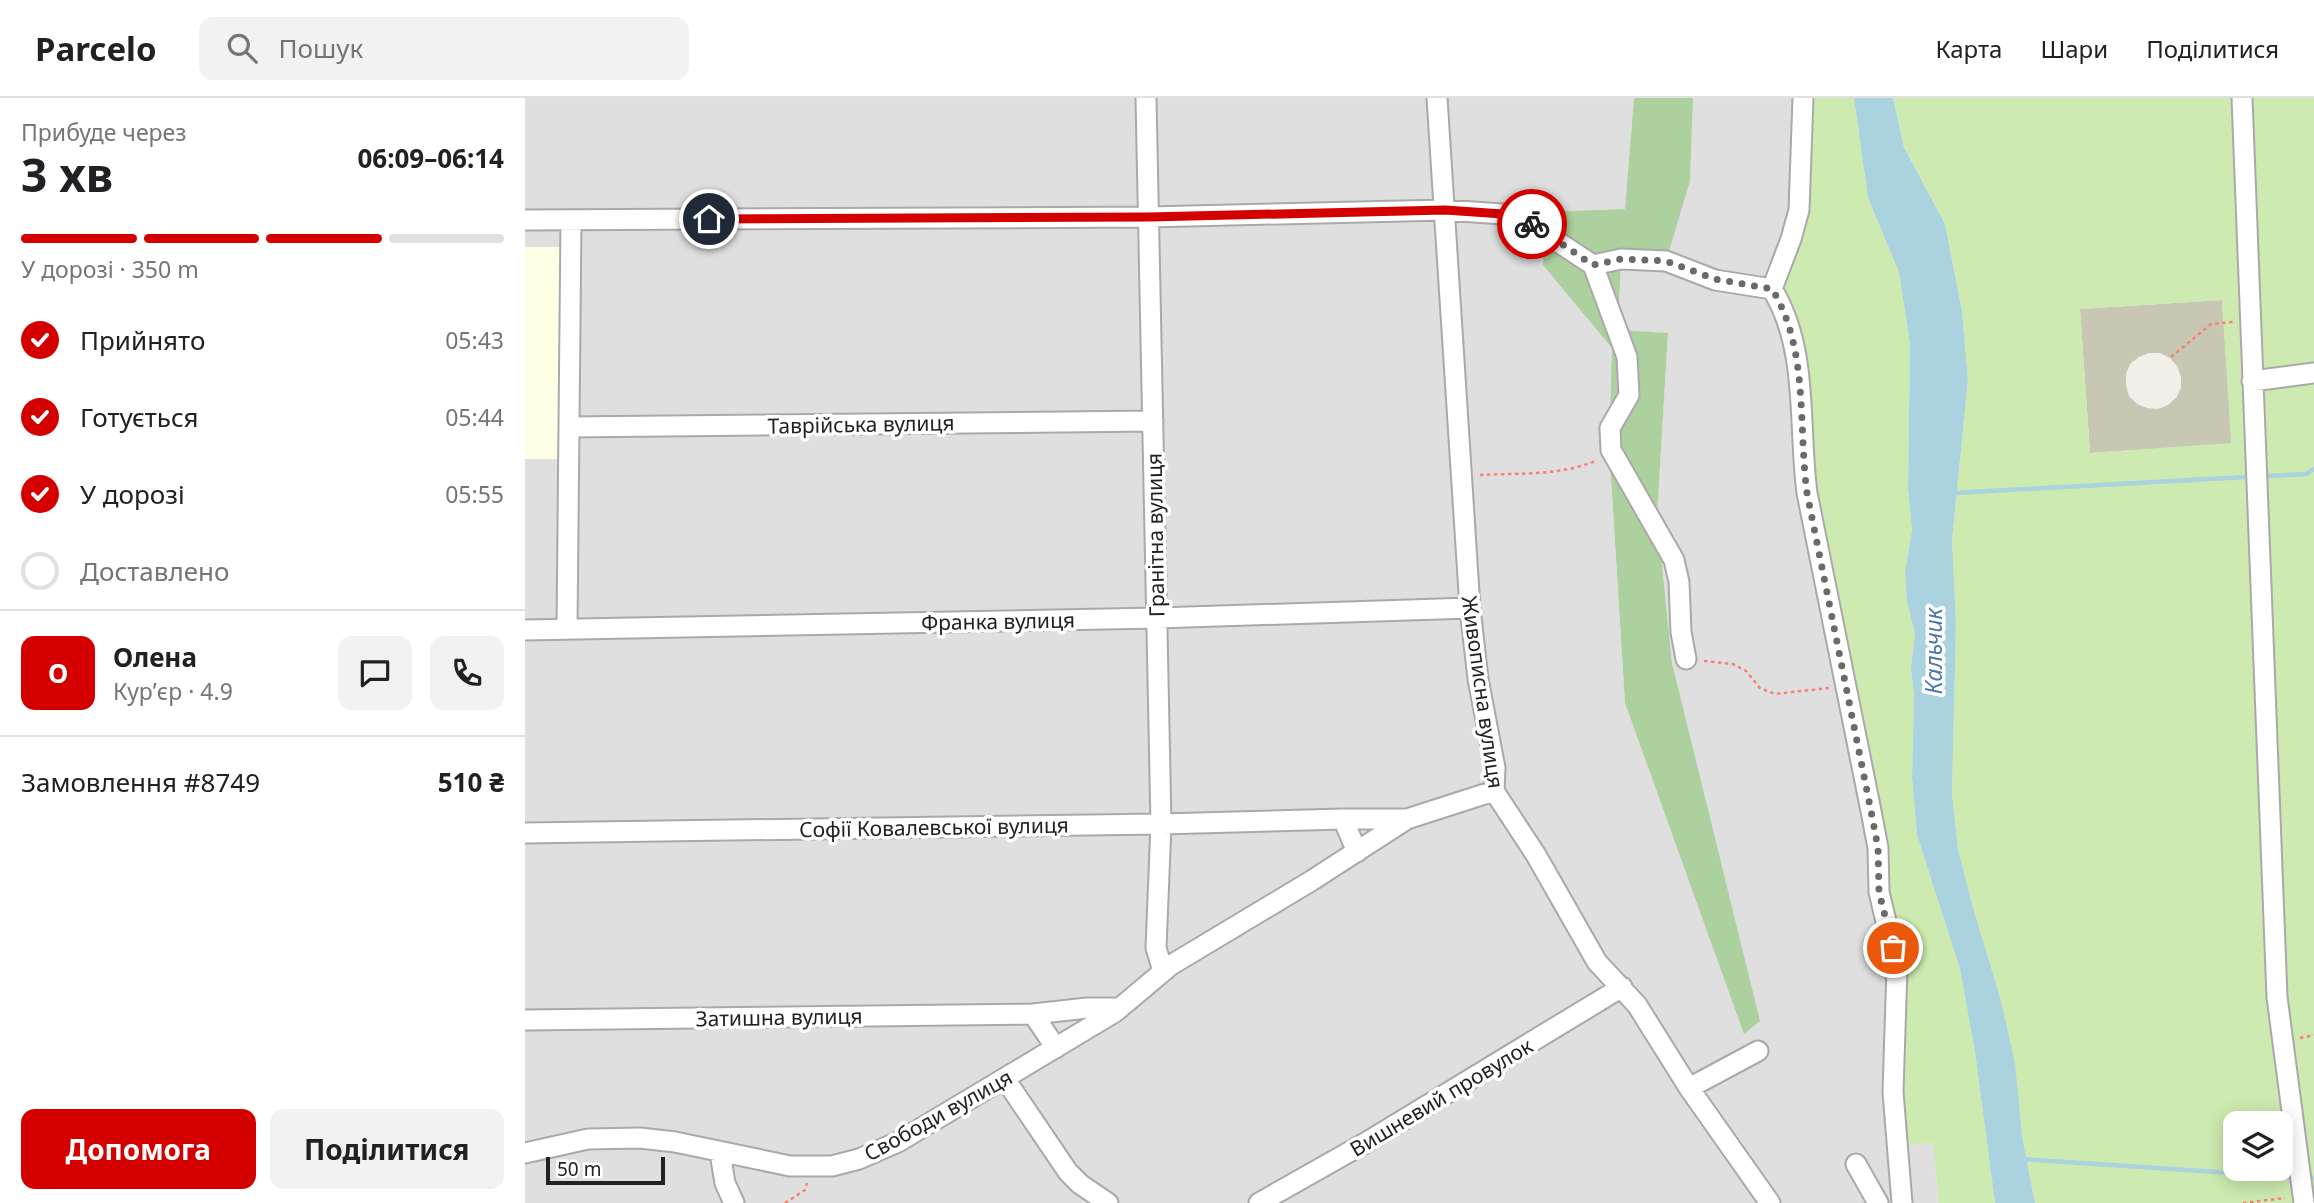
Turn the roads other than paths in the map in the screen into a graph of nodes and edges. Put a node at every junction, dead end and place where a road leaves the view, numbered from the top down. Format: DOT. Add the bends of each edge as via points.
graph roads {
  1 [pos="1146,98"];
  2 [pos="1437,98"];
  3 [pos="1803,98"];
  4 [pos="2242,98"];
  5 [pos="1445,210"];
  6 [pos="1149,217"];
  7 [pos="525,220"];
  8 [pos="571,220"];
  9 [pos="1593,265"];
  10 [pos="1772,289"];
  11 [pos="2314,373"];
  12 [pos="2252,381"];
  13 [pos="1153,421"];
  14 [pos="569,427"];
  15 [pos="1470,608"];
  16 [pos="1157,618"];
  17 [pos="567,629"];
  18 [pos="525,630"];
  19 [pos="1686,659"];
  20 [pos="1494,791"];
  21 [pos="1343,819"];
  22 [pos="1407,819"];
  23 [pos="1161,824"];
  24 [pos="525,833"];
  25 [pos="1357,852"];
  26 [pos="1163,971"];
  27 [pos="1622,987"];
  28 [pos="1120,1008"];
  29 [pos="1033,1014"];
  30 [pos="525,1020"];
  31 [pos="1056,1048"];
  32 [pos="1758,1051"];
  33 [pos="1005,1079"];
  34 [pos="1689,1088"];
  35 [pos="525,1153"];
  36 [pos="720,1153"];
  37 [pos="1856,1164"];
  38 [pos="2303,1200"];
  39 [pos="734,1203"];
  40 [pos="1108,1203"];
  41 [pos="1259,1203"];
  42 [pos="1770,1203"];
  43 [pos="1878,1203"];
  44 [pos="1902,1203"];
  1 -- 6 [label="street, Гранітна вулиця"];
  2 -- 5 [label="street, Живописна вулиця"];
  3 -- 10 [label="street" via="1799,210"];
  4 -- 12 [label="street"];
  5 -- 6 [label="street"];
  5 -- 9 [label="street" via="1517,215"];
  5 -- 15 [label="street, Живописна вулиця"];
  6 -- 8 [label="street"];
  6 -- 13 [label="street, Гранітна вулиця"];
  7 -- 8 [label="street"];
  8 -- 14 [label="street"];
  9 -- 10 [label="street" via="1621,259 1666,261 1715,279"];
  9 -- 19 [label="street" via="1627,357 1629,396 1610,428 1611,450 1674,560"];
  10 -- 44 [label="street" via="1795,344 1807,493 1878,848 1880,900 1897,968 1893,1092"];
  11 -- 12 [label="street"];
  12 -- 38 [label="street" via="2277,997"];
  13 -- 14 [label="street, Таврійська вулиця"];
  13 -- 16 [label="street, Гранітна вулиця"];
  14 -- 17 [label="street"];
  15 -- 16 [label="street, Франка вулиця"];
  15 -- 20 [label="street, Живописна вулиця" via="1495,768"];
  16 -- 17 [label="street, Франка вулиця"];
  16 -- 23 [label="street, Гранітна вулиця"];
  17 -- 18 [label="street, Франка вулиця"];
  20 -- 22 [label="street, Софії Ковалевської вулиця"];
  20 -- 27 [label="street, Живописна вулиця" via="1537,855 1597,962"];
  21 -- 22 [label="street, Софії Ковалевської вулиця"];
  21 -- 23 [label="street, Софії Ковалевської вулиця"];
  21 -- 25 [label="street"];
  22 -- 25 [label="street"];
  23 -- 24 [label="street, Софії Ковалевської вулиця"];
  23 -- 26 [label="street, Гранітна вулиця" via="1156,948"];
  25 -- 26 [label="street"];
  26 -- 28 [label="street"];
  27 -- 34 [label="street, Живописна вулиця"];
  27 -- 41 [label="street, Вишневий провулок"];
  28 -- 29 [label="street, Затишна вулиця"];
  28 -- 31 [label="street"];
  29 -- 30 [label="street, Затишна вулиця"];
  29 -- 31 [label="street"];
  31 -- 33 [label="street, Свободи вулиця"];
  32 -- 34 [label="street"];
  33 -- 36 [label="street, Свободи вулиця" via="898,1142 859,1159 812,1168"];
  33 -- 40 [label="street" via="1068,1172"];
  34 -- 42 [label="street, Живописна вулиця"];
  35 -- 36 [label="street, Свободи вулиця" via="588,1139 640,1138"];
  36 -- 39 [label="street"];
  37 -- 43 [label="street"];
}
